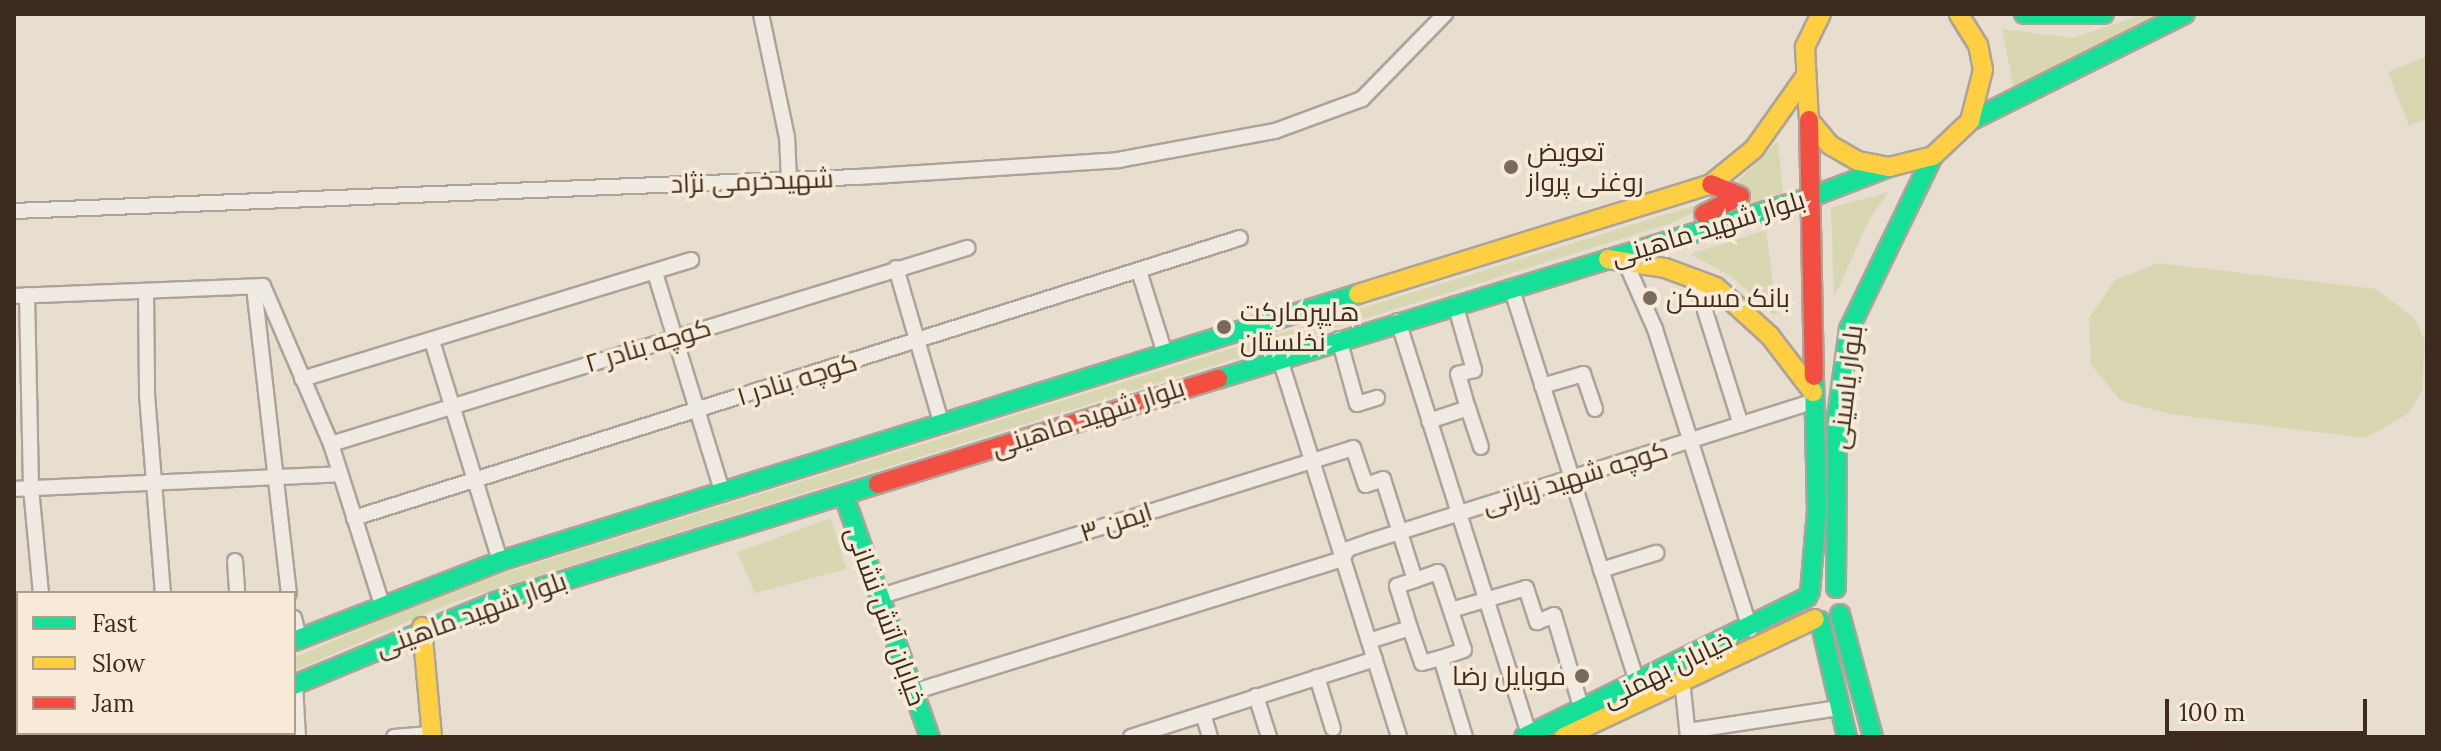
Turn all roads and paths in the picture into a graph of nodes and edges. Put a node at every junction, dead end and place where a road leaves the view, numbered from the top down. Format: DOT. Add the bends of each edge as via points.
graph roads {
  1 [pos="761,14"];
  2 [pos="1445,14"];
  3 [pos="1959,14"];
  4 [pos="2024,14"];
  5 [pos="2104,14"];
  6 [pos="2185,14"];
  7 [pos="1816,16"];
  8 [pos="1805,77"];
  9 [pos="1809,120"];
  10 [pos="1970,121"];
  11 [pos="1933,156"];
  12 [pos="1889,167"];
  13 [pos="789,180"];
  14 [pos="1711,184"];
  15 [pos="1811,197"];
  16 [pos="14,211"];
  17 [pos="1240,238"];
  18 [pos="1671,238"];
  19 [pos="967,248"];
  20 [pos="1616,259"];
  21 [pos="691,260"];
  22 [pos="896,268"];
  23 [pos="1139,271"];
  24 [pos="655,273"];
  25 [pos="1695,279"];
  26 [pos="259,286"];
  27 [pos="1511,287"];
  28 [pos="146,291"];
  29 [pos="20,296"];
  30 [pos="1455,304"];
  31 [pos="1398,321"];
  32 [pos="676,336"];
  33 [pos="1339,339"];
  34 [pos="432,341"];
  35 [pos="918,341"];
  36 [pos="1165,354"];
  37 [pos="1279,356"];
  38 [pos="302,379"];
  39 [pos="1542,386"];
  40 [pos="1813,397"];
  41 [pos="1377,398"];
  42 [pos="451,406"];
  43 [pos="1468,408"];
  44 [pos="1595,409"];
  45 [pos="698,410"];
  46 [pos="1429,421"];
  47 [pos="942,425"];
  48 [pos="1741,425"];
  49 [pos="1691,440"];
  50 [pos="331,444"];
  51 [pos="1481,447"];
  52 [pos="1311,460"];
  53 [pos="339,474"];
  54 [pos="1571,475"];
  55 [pos="275,478"];
  56 [pos="473,478"];
  57 [pos="155,484"];
  58 [pos="31,488"];
  59 [pos="14,489"];
  60 [pos="723,494"];
  61 [pos="844,496"];
  62 [pos="1458,513"];
  63 [pos="354,518"];
  64 [pos="1401,532"];
  65 [pos="1656,553"];
  66 [pos="1342,559"];
  67 [pos="235,561"];
  68 [pos="500,561"];
  69 [pos="1601,570"];
  70 [pos="1415,580"];
  71 [pos="1836,588"];
  72 [pos="41,591"];
  73 [pos="163,591"];
  74 [pos="237,591"];
  75 [pos="289,591"];
  76 [pos="1809,595"];
  77 [pos="878,597"];
  78 [pos="1485,600"];
  79 [pos="381,602"];
  80 [pos="1451,610"];
  81 [pos="1840,614"];
  82 [pos="1818,620"];
  83 [pos="422,627"];
  84 [pos="1410,628"];
  85 [pos="1750,629"];
  86 [pos="296,640"];
  87 [pos="1369,641"];
  88 [pos="1441,658"];
  89 [pos="1375,659"];
  90 [pos="1317,677"];
  91 [pos="1682,680"];
  92 [pos="1637,683"];
  93 [pos="296,685"];
  94 [pos="913,692"];
  95 [pos="1256,696"];
  96 [pos="296,702"];
  97 [pos="1838,708"];
  98 [pos="1582,710"];
  99 [pos="1203,714"];
  100 [pos="1333,729"];
  101 [pos="1688,734"];
  102 [pos="432,736"];
  103 [pos="1140,736"];
  104 [pos="1527,736"];
  105 [pos="298,737"];
  106 [pos="394,737"];
  107 [pos="930,737"];
  108 [pos="1210,737"];
  109 [pos="1269,737"];
  110 [pos="1399,737"];
  111 [pos="1465,737"];
  112 [pos="1564,737"];
  113 [pos="1847,737"];
  114 [pos="1873,737"];
  1 -- 13 [label="street" via="787,137"];
  2 -- 13 [label="street, شهیدخرمی نژاد" via="1362,99 1275,131 1118,160"];
  3 -- 10 [label="main road" via="1978,45 1983,70"];
  4 -- 5 [label="main road"];
  6 -- 10 [label="main road"];
  7 -- 8 [label="main road, بلوار یاسینی" via="1805,47"];
  8 -- 9 [label="main road, بلوار یاسینی"];
  8 -- 14 [label="main road, بلوار شهید ماهینی" via="1754,149"];
  9 -- 12 [label="main road" via="1830,145 1858,161"];
  9 -- 15 [label="main road, بلوار یاسینی"];
  10 -- 11 [label="main road"];
  11 -- 12 [label="main road, بلوار شهید ماهینی"];
  11 -- 71 [label="main road, بلوار یاسینی" via="1873,269 1849,329 1837,417"];
  12 -- 15 [label="main road, بلوار شهید ماهینی"];
  13 -- 16 [label="street, شهیدخرمی نژاد"];
  14 -- 18 [label="main road" via="1740,196 1686,221"];
  14 -- 36 [label="main road, بلوار شهید ماهینی"];
  15 -- 18 [label="main road, بلوار شهید ماهینی"];
  15 -- 40 [label="main road, بلوار یاسینی"];
  17 -- 23 [label="street, کوچه بنادر ۱"];
  18 -- 20 [label="main road, بلوار شهید ماهینی"];
  19 -- 22 [label="street, کوچه بنادر ۲"];
  20 -- 25 [label="main road"];
  20 -- 27 [label="main road, بلوار شهید ماهینی"];
  20 -- 49 [label="street"];
  21 -- 24 [label="street"];
  22 -- 32 [label="street, کوچه بنادر ۲"];
  22 -- 35 [label="street"];
  23 -- 35 [label="street, کوچه بنادر ۱"];
  23 -- 36 [label="street"];
  24 -- 32 [label="street"];
  24 -- 34 [label="street"];
  25 -- 40 [label="main road" via="1716,287 1770,336"];
  25 -- 48 [label="street"];
  26 -- 28 [label="street"];
  26 -- 38 [label="street"];
  26 -- 55 [label="street"];
  27 -- 30 [label="main road, بلوار شهید ماهینی"];
  27 -- 39 [label="street"];
  28 -- 29 [label="street"];
  28 -- 57 [label="street"];
  29 -- 58 [label="street"];
  30 -- 31 [label="main road, بلوار شهید ماهینی"];
  30 -- 43 [label="street" via="1474,370 1458,374"];
  31 -- 33 [label="main road, بلوار شهید ماهینی"];
  31 -- 46 [label="street"];
  32 -- 42 [label="street, کوچه بنادر ۲"];
  32 -- 45 [label="street"];
  33 -- 37 [label="main road, بلوار شهید ماهینی"];
  33 -- 41 [label="street" via="1357,404"];
  34 -- 38 [label="street"];
  34 -- 42 [label="street"];
  35 -- 45 [label="street, کوچه بنادر ۱"];
  35 -- 47 [label="street"];
  36 -- 47 [label="main road, بلوار شهید ماهینی"];
  37 -- 52 [label="street"];
  37 -- 61 [label="main road, بلوار شهید ماهینی"];
  38 -- 50 [label="street"];
  39 -- 44 [label="street" via="1583,374"];
  39 -- 54 [label="street"];
  40 -- 48 [label="street, کوچه شهید زیارتی"];
  40 -- 76 [label="main road, بلوار یاسینی" via="1817,511"];
  42 -- 50 [label="street, کوچه بنادر ۲"];
  42 -- 56 [label="street"];
  43 -- 46 [label="street"];
  43 -- 51 [label="street"];
  45 -- 56 [label="street, کوچه بنادر ۱"];
  45 -- 60 [label="street"];
  46 -- 62 [label="street"];
  47 -- 60 [label="main road, بلوار شهید ماهینی"];
  48 -- 49 [label="street, کوچه شهید زیارتی"];
  49 -- 54 [label="street, کوچه شهید زیارتی"];
  49 -- 85 [label="street"];
  50 -- 53 [label="street"];
  52 -- 64 [label="street, ایمن ۳" via="1353,448 1366,485 1383,479"];
  52 -- 66 [label="street"];
  52 -- 77 [label="street, ایمن ۳"];
  53 -- 55 [label="street"];
  53 -- 63 [label="street"];
  54 -- 62 [label="street, کوچه شهید زیارتی"];
  54 -- 69 [label="street"];
  55 -- 57 [label="street"];
  55 -- 75 [label="street"];
  56 -- 63 [label="street, کوچه بنادر ۱"];
  56 -- 68 [label="street"];
  57 -- 58 [label="street"];
  57 -- 73 [label="street"];
  58 -- 59 [label="street"];
  58 -- 72 [label="street"];
  60 -- 68 [label="main road, بلوار شهید ماهینی"];
  61 -- 77 [label="main road, خیابان آتش نشانی"];
  61 -- 83 [label="main road, بلوار شهید ماهینی"];
  62 -- 64 [label="street, کوچه شهید زیارتی"];
  62 -- 78 [label="street"];
  63 -- 79 [label="street"];
  64 -- 66 [label="street, کوچه شهید زیارتی" via="1348,549"];
  64 -- 70 [label="street"];
  65 -- 69 [label="street"];
  66 -- 87 [label="street"];
  66 -- 94 [label="street, کوچه شهید زیارتی"];
  67 -- 74 [label="street"];
  68 -- 79 [label="main road, بلوار شهید ماهینی"];
  69 -- 92 [label="street"];
  70 -- 80 [label="street" via="1438,572"];
  70 -- 84 [label="street" via="1397,586"];
  71 -- 76 [label="main road" via="1825,584"];
  71 -- 81 [label="main road" via="1843,597"];
  76 -- 82 [label="main road"];
  76 -- 85 [label="main road, خیابان بهمنی"];
  77 -- 94 [label="main road, خیابان آتش نشانی"];
  78 -- 80 [label="street"];
  78 -- 98 [label="street" via="1526,588 1537,622 1554,615"];
  78 -- 104 [label="street"];
  79 -- 86 [label="main road, بلوار شهید ماهینی"];
  80 -- 88 [label="street" via="1464,650"];
  81 -- 82 [label="main road"];
  81 -- 114 [label="main road"];
  82 -- 91 [label="main road, خیابان بهمنی"];
  82 -- 97 [label="main road"];
  83 -- 93 [label="main road, بلوار شهید ماهینی"];
  83 -- 102 [label="main road"];
  84 -- 87 [label="street"];
  84 -- 88 [label="street" via="1422,663"];
  85 -- 92 [label="main road, خیابان بهمنی"];
  87 -- 89 [label="street"];
  88 -- 111 [label="street"];
  89 -- 90 [label="street"];
  89 -- 110 [label="street"];
  90 -- 95 [label="street"];
  90 -- 100 [label="street"];
  91 -- 101 [label="street"];
  91 -- 112 [label="main road, خیابان بهمنی"];
  92 -- 98 [label="main road, خیابان بهمنی"];
  94 -- 107 [label="main road, خیابان آتش نشانی"];
  95 -- 99 [label="street"];
  95 -- 109 [label="street"];
  96 -- 105 [label="street"];
  97 -- 101 [label="street"];
  97 -- 113 [label="main road"];
  98 -- 104 [label="main road, خیابان بهمنی"];
  99 -- 103 [label="street"];
  99 -- 108 [label="street"];
  102 -- 106 [label="street"];
}
